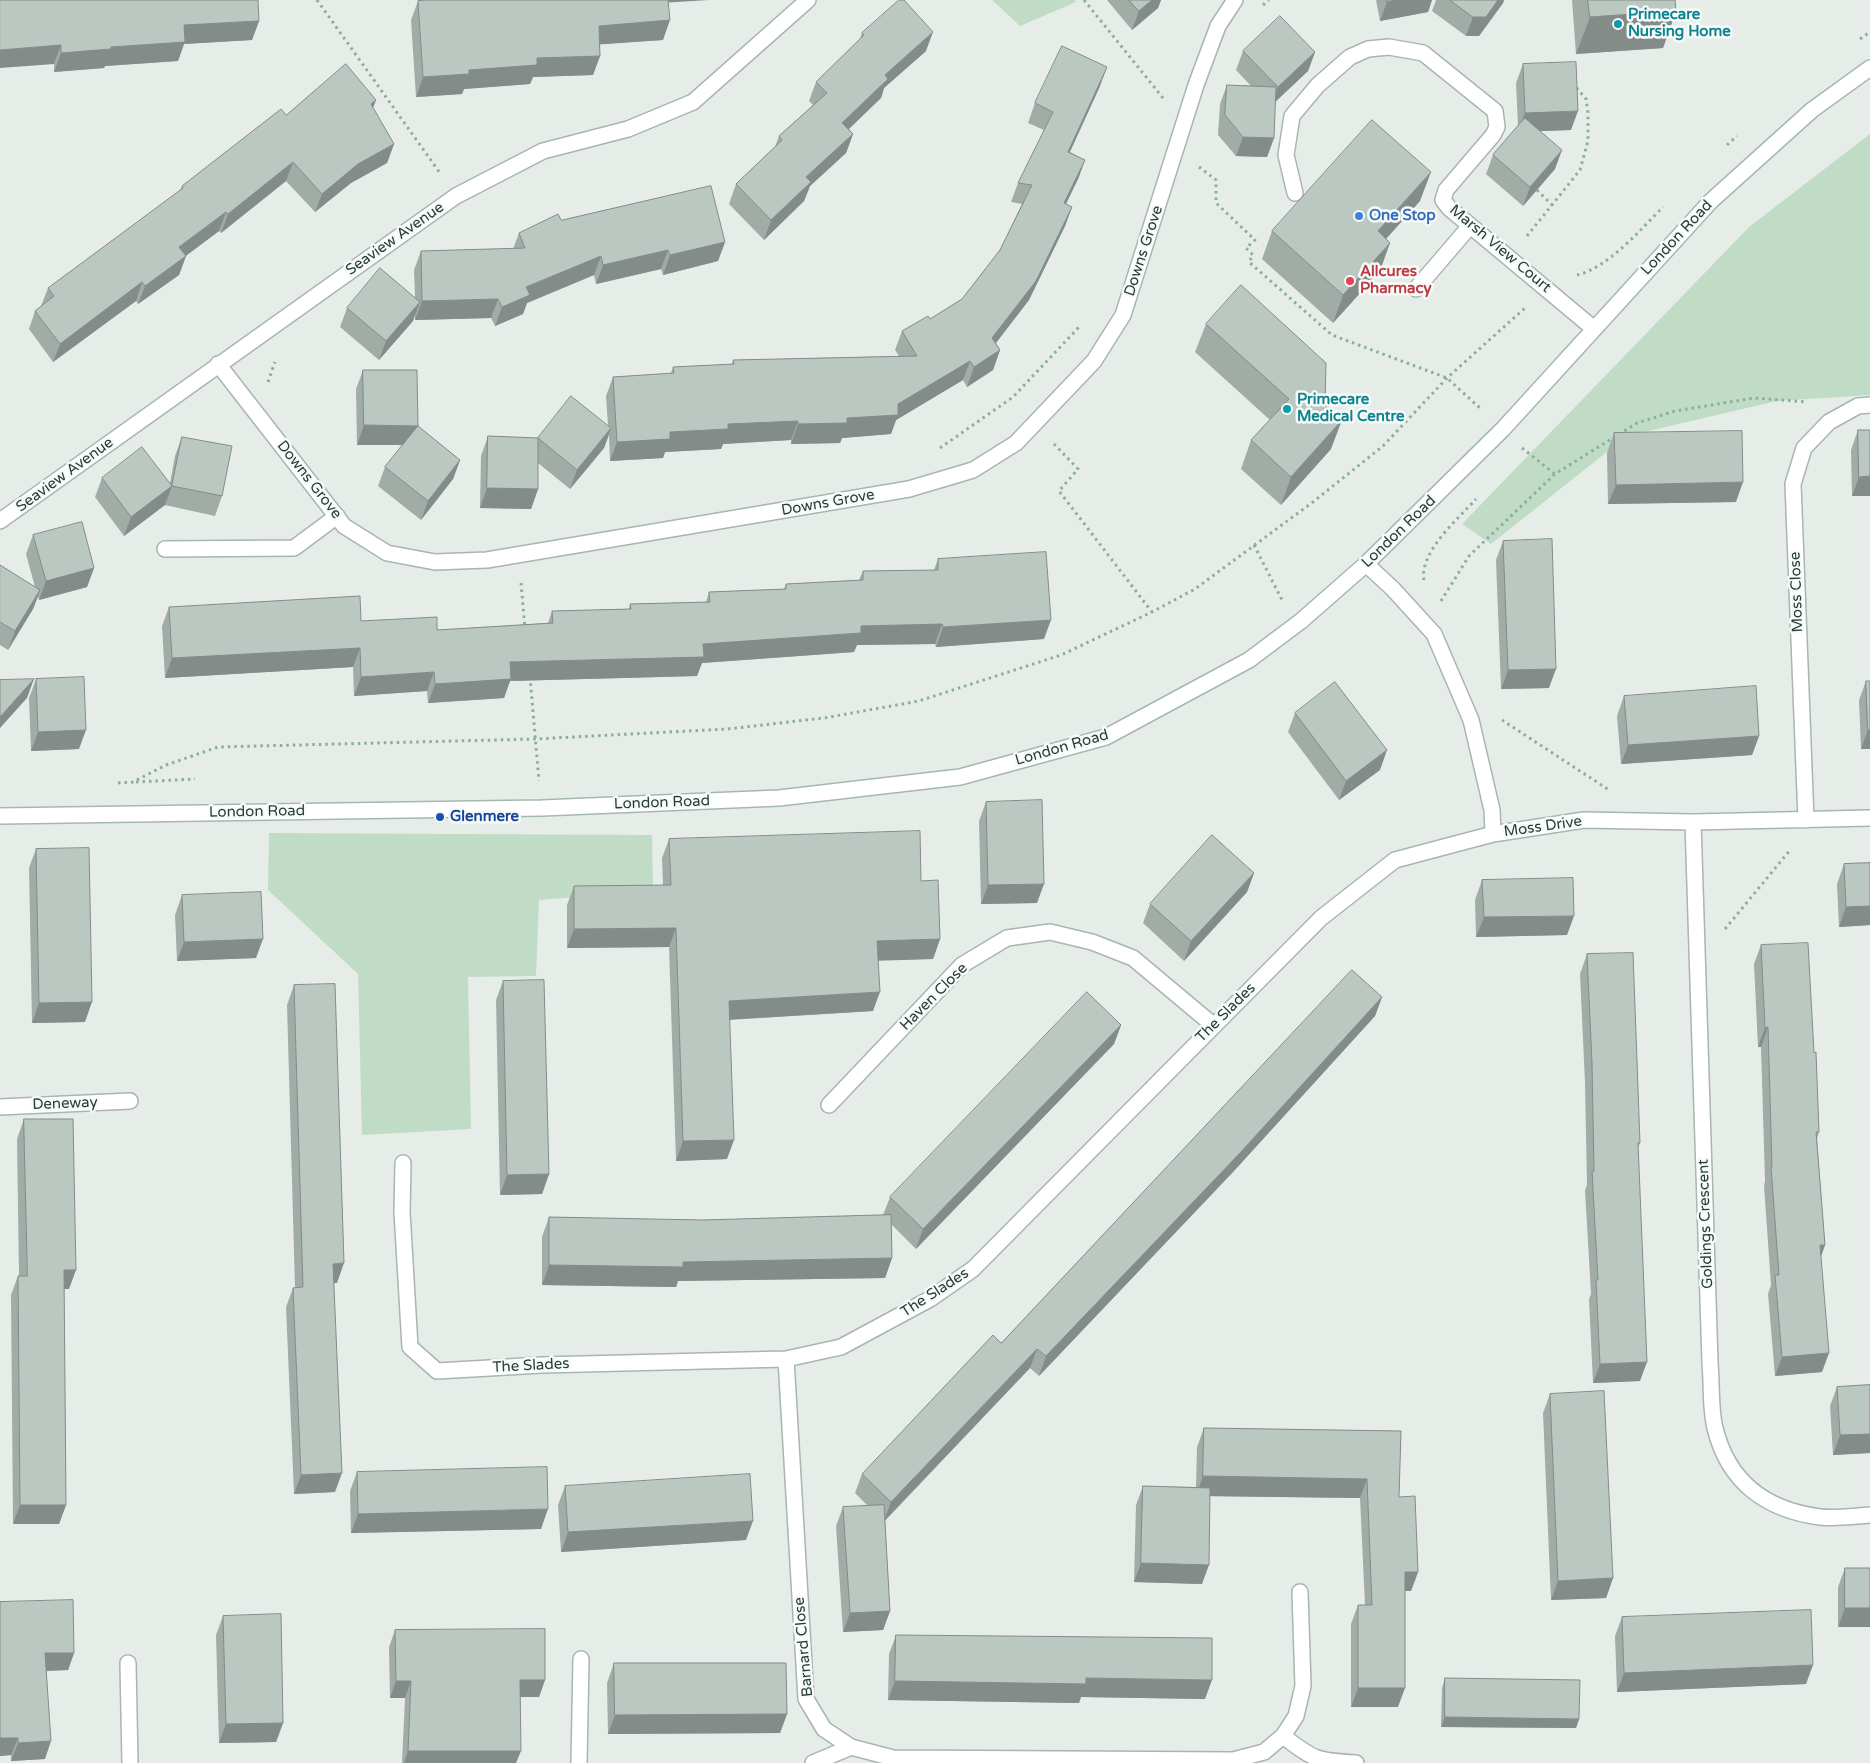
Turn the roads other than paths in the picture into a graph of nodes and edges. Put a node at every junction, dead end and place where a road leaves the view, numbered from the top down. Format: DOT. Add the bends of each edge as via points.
graph roads {
  1 [pos="808,0"];
  2 [pos="1235,0"];
  3 [pos="1870,68"];
  4 [pos="1295,193"];
  5 [pos="1470,226"];
  6 [pos="1416,289"];
  7 [pos="1594,328"];
  8 [pos="218,364"];
  9 [pos="1870,405"];
  10 [pos="337,516"];
  11 [pos="0,521"];
  12 [pos="165,549"];
  13 [pos="1366,564"];
  14 [pos="0,816"];
  15 [pos="1870,818"];
  16 [pos="1806,820"];
  17 [pos="1693,822"];
  18 [pos="1493,834"];
  19 [pos="1213,1025"];
  20 [pos="130,1102"];
  21 [pos="829,1105"];
  22 [pos="0,1106"];
  23 [pos="403,1163"];
  24 [pos="786,1359"];
  25 [pos="1870,1515"];
  26 [pos="1300,1592"];
  27 [pos="581,1659"];
  28 [pos="128,1663"];
  29 [pos="1283,1736"];
  30 [pos="851,1747"];
  31 [pos="130,1763"];
  32 [pos="579,1763"];
  33 [pos="812,1763"];
  34 [pos="1356,1763"];
  1 -- 8 [label="street, Seaview Avenue" via="693,102 628,129 542,151 456,196"];
  2 -- 10 [label="street, Downs Grove" via="1218,26 1124,315 1094,361 1016,443 973,470 910,489 487,560 435,562 387,553 344,526"];
  3 -- 7 [label="street, London Road" via="1812,110 1711,201"];
  4 -- 5 [label="street, Marsh View Court" via="1286,155 1292,116 1318,85 1350,57 1368,49 1389,47 1423,53 1495,111 1497,127 1493,135 1446,190 1443,200"];
  5 -- 6 [label="street"];
  5 -- 7 [label="street, Marsh View Court"];
  7 -- 13 [label="street, London Road" via="1504,429"];
  8 -- 10 [label="street, Downs Grove"];
  8 -- 11 [label="street, Seaview Avenue"];
  9 -- 16 [label="street, Moss Close" via="1858,406 1829,422 1804,448 1793,484"];
  10 -- 12 [label="street" via="294,548"];
  13 -- 14 [label="street, London Road" via="1301,621 1249,660 1106,737 960,777 778,798 542,808"];
  13 -- 18 [label="street, Moss Drive" via="1434,634 1471,720 1492,810"];
  15 -- 16 [label="street, Moss Drive"];
  16 -- 17 [label="street, Moss Drive"];
  17 -- 18 [label="street, Moss Drive" via="1584,820"];
  17 -- 25 [label="street, Goldings Crescent" via="1714,1426 1726,1461 1748,1488 1780,1508 1822,1517"];
  18 -- 19 [label="street, The Slades" via="1395,860 1322,918"];
  19 -- 21 [label="street, Haven Close" via="1133,958 1092,942 1050,932 1007,938 962,965"];
  19 -- 24 [label="street, The Slades" via="973,1269 930,1299 840,1347"];
  20 -- 22 [label="street, Deneway"];
  23 -- 24 [label="street, The Slades" via="402,1212 410,1347 437,1371"];
  24 -- 30 [label="street, Barnard Close" via="806,1699 824,1729"];
  26 -- 29 [label="street, Barnard Close" via="1303,1686 1296,1716"];
  27 -- 32 [label="street"];
  28 -- 31 [label="street"];
  29 -- 30 [label="street, Barnard Close" via="1264,1752 1233,1760 893,1758"];
  29 -- 34 [label="street" via="1310,1757 1328,1762"];
  30 -- 33 [label="street"];
}
